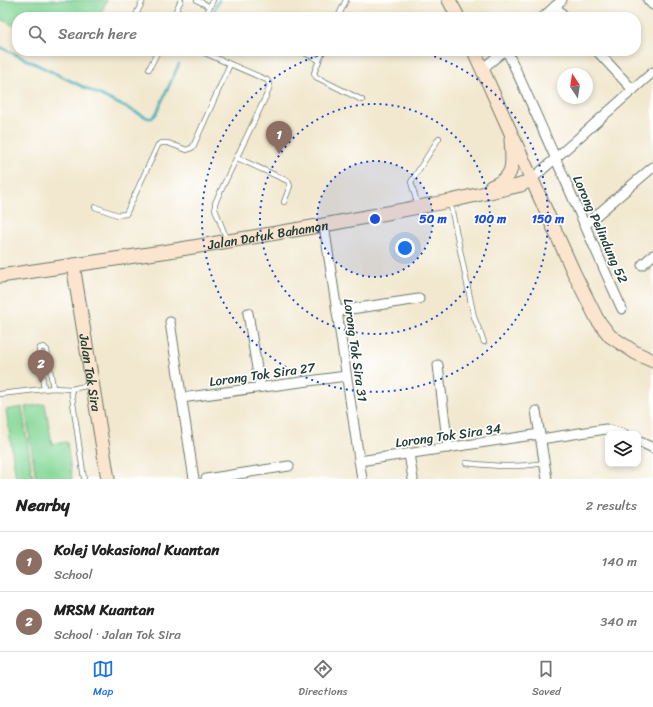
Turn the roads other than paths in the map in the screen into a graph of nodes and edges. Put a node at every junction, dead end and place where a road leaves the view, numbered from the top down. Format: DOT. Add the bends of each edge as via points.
graph roads {
  1 [pos="143,0"];
  2 [pos="181,0"];
  3 [pos="197,0"];
  4 [pos="213,0"];
  5 [pos="346,0"];
  6 [pos="449,0"];
  7 [pos="648,0"];
  8 [pos="559,3"];
  9 [pos="210,6"];
  10 [pos="653,6"];
  11 [pos="137,12"];
  12 [pos="175,12"];
  13 [pos="207,12"];
  14 [pos="340,12"];
  15 [pos="455,12"];
  16 [pos="549,12"];
  17 [pos="156,56"];
  18 [pos="212,56"];
  19 [pos="311,56"];
  20 [pos="321,56"];
  21 [pos="476,56"];
  22 [pos="499,56"];
  23 [pos="507,56"];
  24 [pos="602,56"];
  25 [pos="319,60"];
  26 [pos="230,64"];
  27 [pos="149,69"];
  28 [pos="482,69"];
  29 [pos="653,72"];
  30 [pos="633,90"];
  31 [pos="362,100"];
  32 [pos="511,132"];
  33 [pos="439,138"];
  34 [pos="237,158"];
  35 [pos="556,158"];
  36 [pos="653,167"];
  37 [pos="532,179"];
  38 [pos="479,194"];
  39 [pos="450,201"];
  40 [pos="284,202"];
  41 [pos="95,207"];
  42 [pos="418,207"];
  43 [pos="324,225"];
  44 [pos="584,226"];
  45 [pos="228,241"];
  46 [pos="653,255"];
  47 [pos="73,265"];
  48 [pos="642,265"];
  49 [pos="0,276"];
  50 [pos="419,299"];
  51 [pos="622,309"];
  52 [pos="337,311"];
  53 [pos="248,313"];
  54 [pos="170,322"];
  55 [pos="484,342"];
  56 [pos="653,361"];
  57 [pos="438,365"];
  58 [pos="346,376"];
  59 [pos="92,385"];
  60 [pos="260,387"];
  61 [pos="53,388"];
  62 [pos="44,389"];
  63 [pos="71,389"];
  64 [pos="0,394"];
  65 [pos="182,398"];
  66 [pos="536,411"];
  67 [pos="613,431"];
  68 [pos="540,437"];
  69 [pos="641,442"];
  70 [pos="448,448"];
  71 [pos="653,448"];
  72 [pos="409,454"];
  73 [pos="359,461"];
  74 [pos="466,463"];
  75 [pos="544,463"];
  76 [pos="290,466"];
  77 [pos="84,479"];
  78 [pos="108,479"];
  79 [pos="194,479"];
  80 [pos="206,479"];
  81 [pos="362,479"];
  82 [pos="413,479"];
  83 [pos="547,479"];
  1 -- 11 [label="lane"];
  2 -- 12 [label="lane"];
  3 -- 9 [label="lane"];
  4 -- 9 [label="lane"];
  5 -- 14 [label="lane"];
  6 -- 15 [label="street"];
  7 -- 10 [label="street"];
  8 -- 16 [label="street"];
  9 -- 13 [label="lane"];
  17 -- 27 [label="lane"];
  18 -- 26 [label="lane"];
  19 -- 25 [label="lane"];
  20 -- 25 [label="lane"];
  21 -- 28 [label="street"];
  22 -- 28 [label="street"];
  23 -- 35 [label="street, Lorong Pelindung 52"];
  24 -- 30 [label="street"];
  25 -- 31 [label="lane" via="314,73 316,77"];
  26 -- 34 [label="lane" via="267,80 270,85"];
  26 -- 41 [label="lane" via="194,147 187,150 168,143 160,143 126,214 118,215"];
  28 -- 32 [label="street"];
  29 -- 30 [label="street"];
  30 -- 35 [label="street"];
  32 -- 37 [label="street"];
  32 -- 38 [label="street" via="512,167 509,176 500,184"];
  33 -- 42 [label="lane" via="412,182"];
  34 -- 40 [label="lane" via="288,181 290,186"];
  34 -- 45 [label="lane" via="215,203"];
  35 -- 37 [label="street"];
  35 -- 44 [label="street, Lorong Pelindung 52"];
  36 -- 44 [label="street"];
  37 -- 38 [label="street, Jalan Datuk Bahaman" via="521,185"];
  37 -- 56 [label="street" via="574,273 603,328 622,344"];
  38 -- 39 [label="street, Jalan Datuk Bahaman"];
  39 -- 42 [label="street, Jalan Datuk Bahaman"];
  39 -- 55 [label="lane" via="474,317"];
  42 -- 43 [label="street, Jalan Datuk Bahaman"];
  43 -- 45 [label="street, Jalan Datuk Bahaman"];
  43 -- 52 [label="street, Lorong Tok Sira 31"];
  44 -- 51 [label="street, Lorong Pelindung 52"];
  45 -- 47 [label="street, Jalan Datuk Bahaman"];
  46 -- 48 [label="street"];
  47 -- 49 [label="street, Jalan Datuk Bahaman"];
  47 -- 59 [label="street, Jalan Tok Sira"];
  50 -- 52 [label="street"];
  52 -- 58 [label="street, Lorong Tok Sira 31"];
  53 -- 60 [label="street"];
  54 -- 65 [label="street"];
  57 -- 70 [label="street"];
  58 -- 60 [label="street, Lorong Tok Sira 27"];
  58 -- 73 [label="street, Lorong Tok Sira 31"];
  59 -- 63 [label="lane"];
  59 -- 78 [label="street, Jalan Tok Sira"];
  60 -- 65 [label="street, Lorong Tok Sira 27"];
  61 -- 62 [label="lane"];
  61 -- 62 [label="lane" via="47,350 44,347 39,351"];
  61 -- 63 [label="lane"];
  62 -- 64 [label="lane"];
  63 -- 77 [label="lane"];
  65 -- 79 [label="street"];
  66 -- 68 [label="street"];
  67 -- 68 [label="street, Lorong Tok Sira 34" via="606,429"];
  68 -- 70 [label="street, Lorong Tok Sira 34"];
  68 -- 75 [label="street"];
  69 -- 71 [label="street"];
  70 -- 72 [label="street, Lorong Tok Sira 34"];
  72 -- 73 [label="street, Lorong Tok Sira 34"];
  72 -- 82 [label="street"];
  73 -- 81 [label="street, Lorong Tok Sira 31"];
  74 -- 75 [label="lane" via="516,467"];
  75 -- 83 [label="street"];
  76 -- 80 [label="street"];
}
